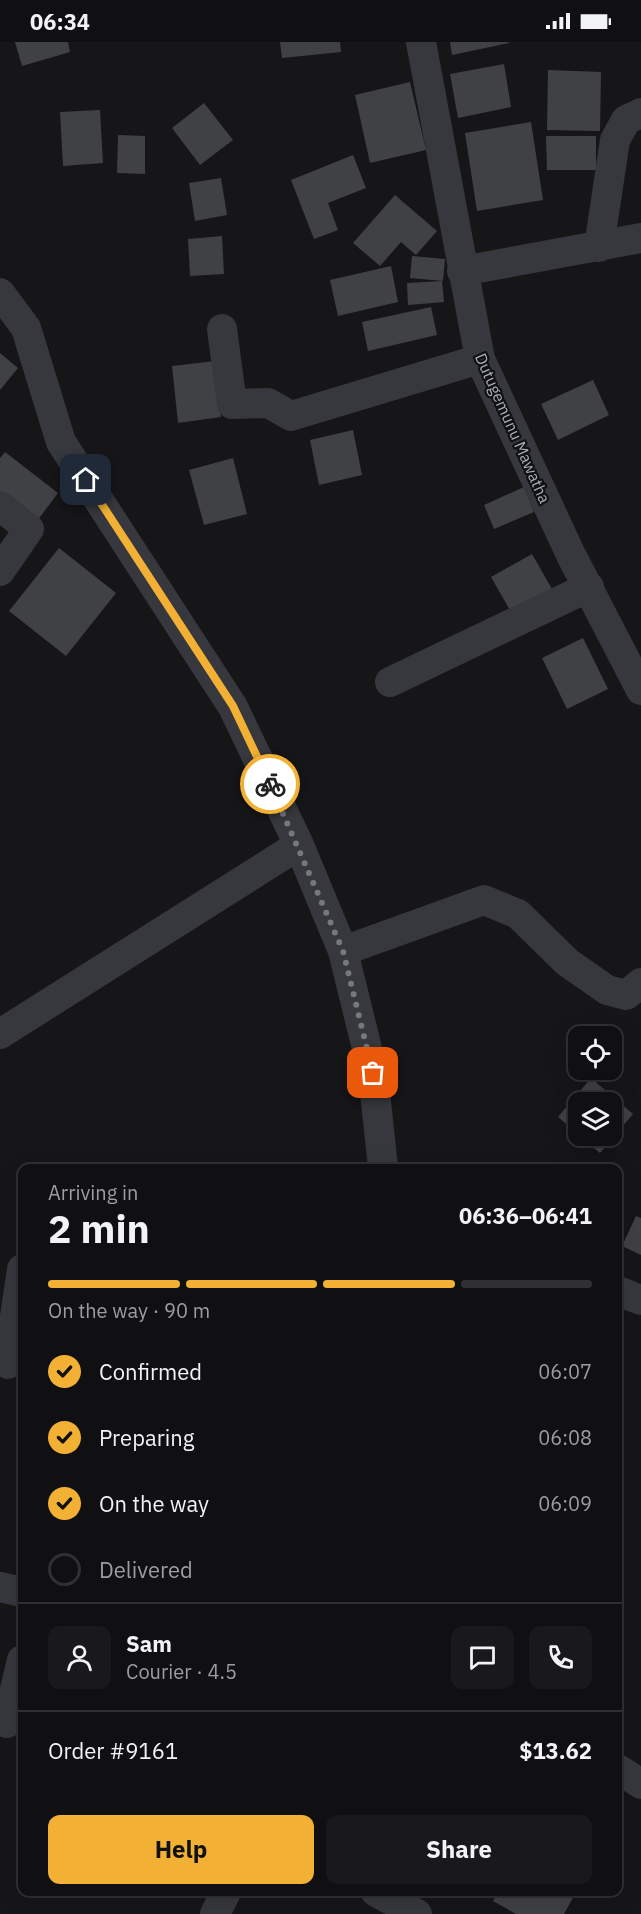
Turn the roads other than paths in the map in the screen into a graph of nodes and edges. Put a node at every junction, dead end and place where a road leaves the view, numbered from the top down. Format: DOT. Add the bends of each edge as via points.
graph roads {
  1 [pos="421,42"];
  2 [pos="641,113"];
  3 [pos="641,238"];
  4 [pos="599,247"];
  5 [pos="462,271"];
  6 [pos="0,293"];
  7 [pos="222,329"];
  8 [pos="480,358"];
  9 [pos="0,506"];
  10 [pos="0,571"];
  11 [pos="589,587"];
  12 [pos="390,682"];
  13 [pos="641,690"];
  14 [pos="299,845"];
  15 [pos="343,951"];
  16 [pos="641,983"];
  17 [pos="0,1034"];
  18 [pos="383,1164"];
  19 [pos="622,1293"];
  20 [pos="641,1300"];
  21 [pos="18,1301"];
  22 [pos="10,1364"];
  23 [pos="0,1587"];
  24 [pos="18,1591"];
  25 [pos="18,1682"];
  26 [pos="10,1726"];
  27 [pos="622,1772"];
  28 [pos="641,1784"];
  29 [pos="224,1896"];
  30 [pos="383,1896"];
  31 [pos="215,1914"];
  32 [pos="417,1914"];
  1 -- 5 [label="street, Dutugemunu Mawatha"];
  2 -- 4 [label="street" via="626,120 615,140"];
  3 -- 4 [label="street"];
  4 -- 5 [label="street"];
  5 -- 8 [label="street, Dutugemunu Mawatha"];
  6 -- 14 [label="street" via="26,328 61,442 233,706"];
  7 -- 8 [label="street" via="232,404 268,403 291,416"];
  8 -- 11 [label="street, Dutugemunu Mawatha"];
  9 -- 10 [label="street" via="29,529"];
  11 -- 12 [label="street"];
  11 -- 13 [label="street, Dutugemunu Mawatha"];
  14 -- 15 [label="street"];
  14 -- 17 [label="street"];
  15 -- 16 [label="street" via="484,900 518,914 567,962 607,990 626,995"];
  15 -- 18 [label="street" via="373,1073"];
  19 -- 20 [label="street"];
  21 -- 22 [label="street"];
  23 -- 24 [label="street"];
  25 -- 26 [label="street"];
  27 -- 28 [label="street"];
  29 -- 31 [label="street"];
  30 -- 32 [label="street"];
}
